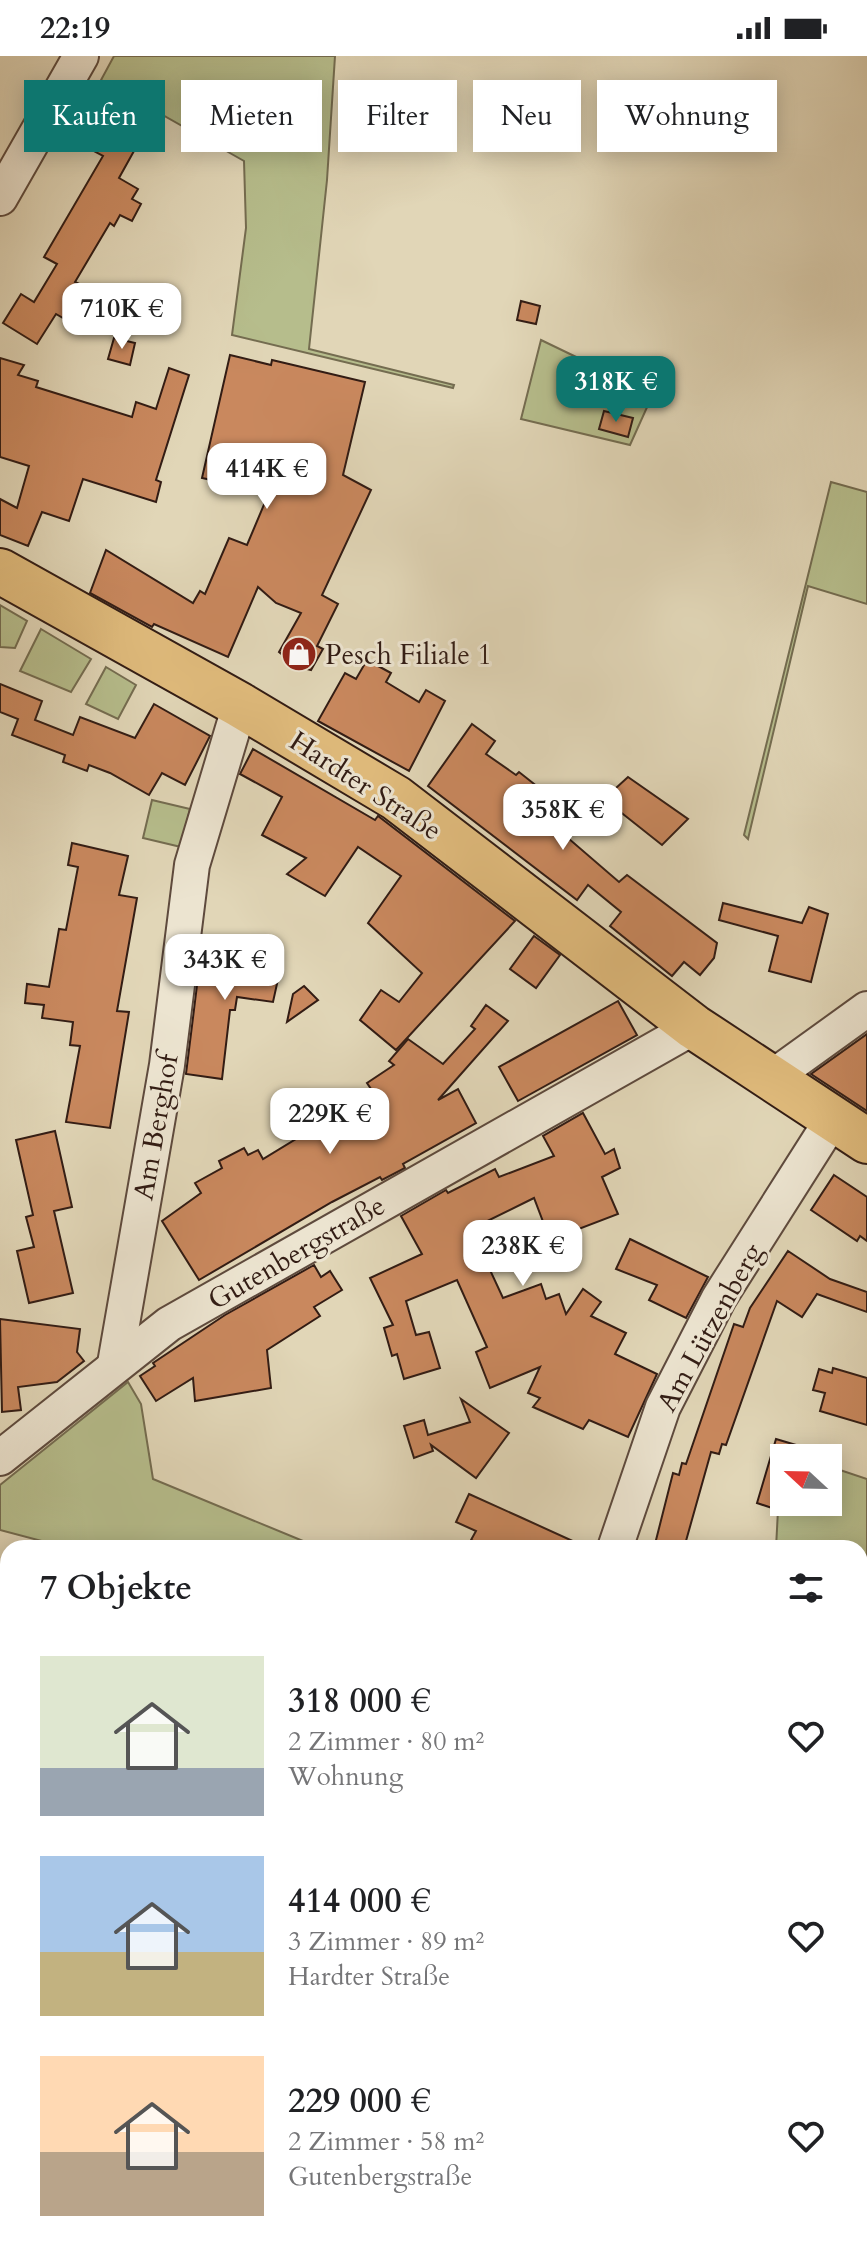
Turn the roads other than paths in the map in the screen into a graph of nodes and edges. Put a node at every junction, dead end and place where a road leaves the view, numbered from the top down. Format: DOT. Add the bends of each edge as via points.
graph roads {
  1 [pos="81,56"];
  2 [pos="0,198"];
  3 [pos="0,571"];
  4 [pos="240,705"];
  5 [pos="867,1009"];
  6 [pos="694,1027"];
  7 [pos="770,1079"];
  8 [pos="850,1130"];
  9 [pos="115,1364"];
  10 [pos="0,1458"];
  11 [pos="618,1540"];
  1 -- 2 [label="street"];
  3 -- 4 [label="main road, Hardter Straße"];
  4 -- 6 [label="main road, Hardter Straße" via="396,798"];
  4 -- 9 [label="street, Am Berghof" via="192,865 167,1065"];
  5 -- 7 [label="street"];
  6 -- 7 [label="main road, Hardter Straße"];
  6 -- 9 [label="street, Gutenbergstraße" via="169,1324"];
  7 -- 8 [label="main road, Hardter Straße"];
  8 -- 11 [label="street, Am Lützenberg" via="719,1298 663,1407"];
  9 -- 10 [label="street, Gutenbergstraße"];
}
